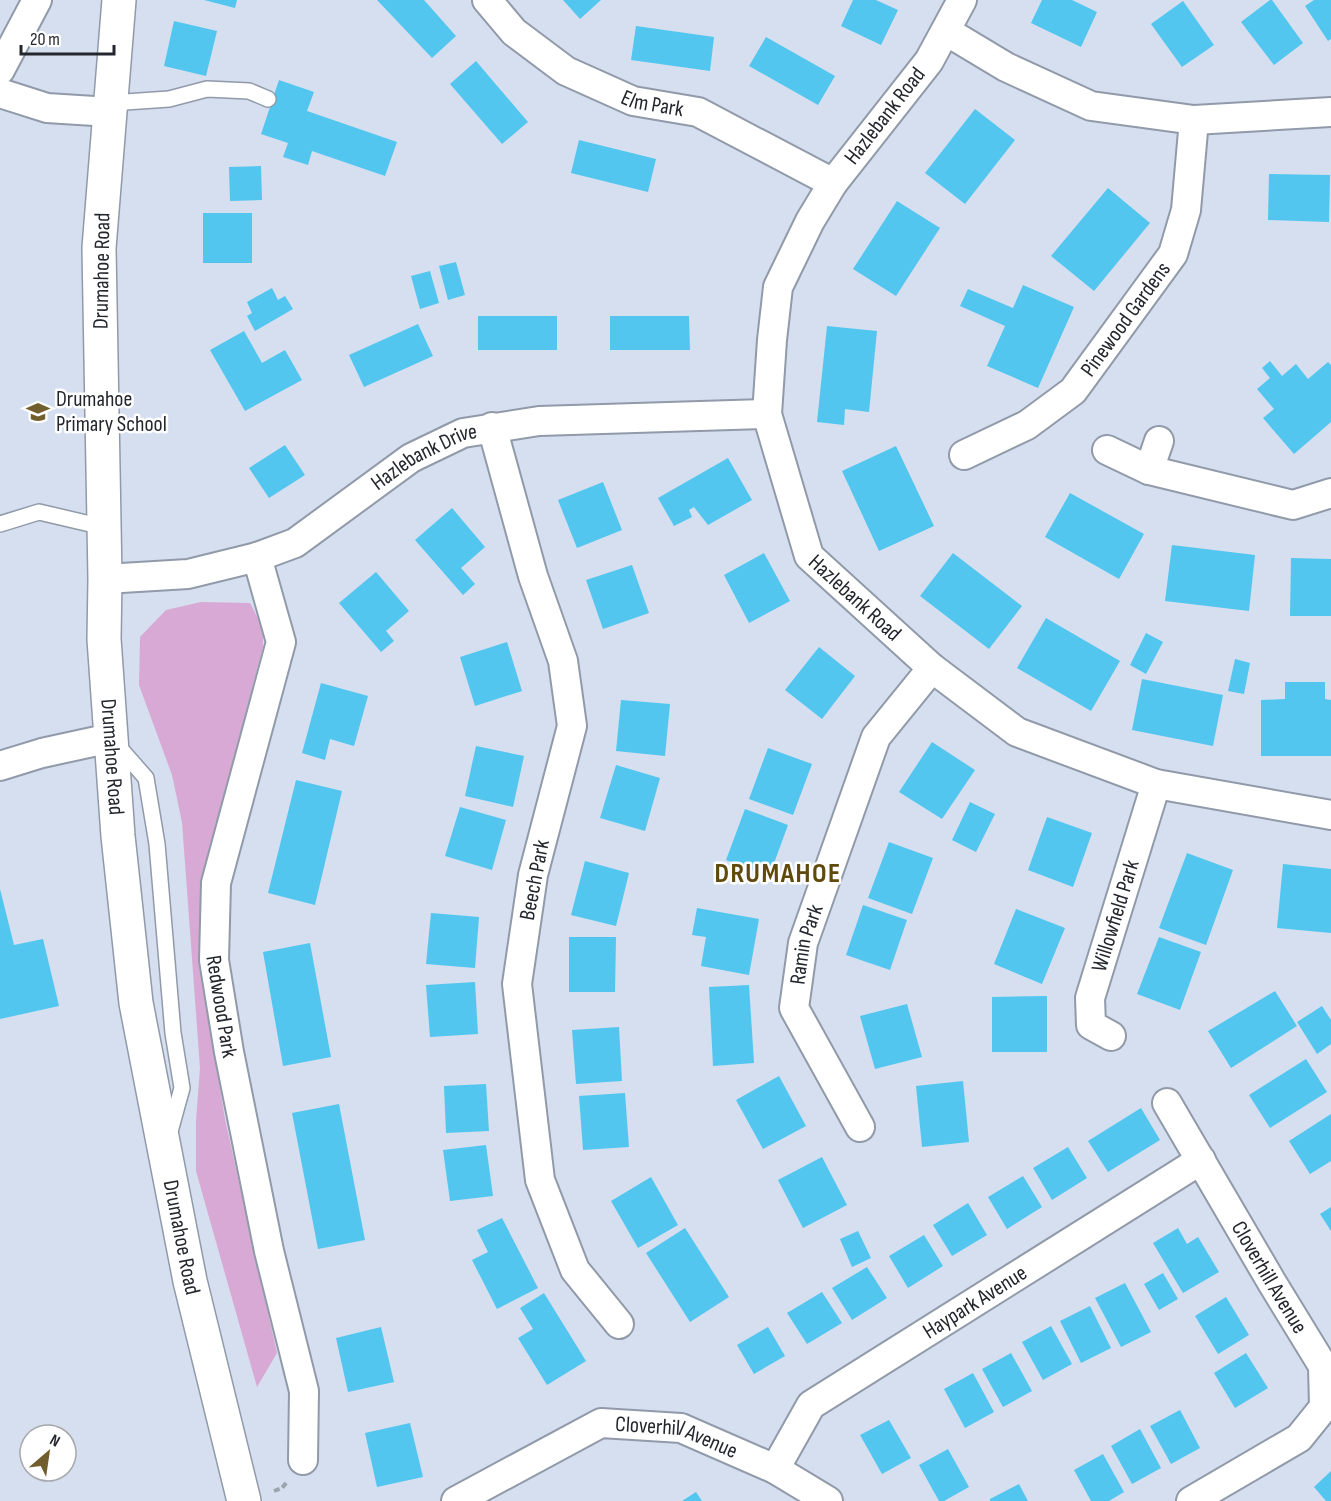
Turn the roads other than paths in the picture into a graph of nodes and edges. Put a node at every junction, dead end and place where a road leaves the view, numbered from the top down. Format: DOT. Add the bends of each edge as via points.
graph roads {
  1 [pos="37,0"];
  2 [pos="119,0"];
  3 [pos="487,0"];
  4 [pos="962,0"];
  5 [pos="946,31"];
  6 [pos="0,70"];
  7 [pos="0,93"];
  8 [pos="267,99"];
  9 [pos="111,107"];
  10 [pos="1331,112"];
  11 [pos="1194,120"];
  12 [pos="833,183"];
  13 [pos="767,414"];
  14 [pos="492,427"];
  15 [pos="1159,441"];
  16 [pos="1107,450"];
  17 [pos="964,455"];
  18 [pos="1149,470"];
  19 [pos="1331,493"];
  20 [pos="0,524"];
  21 [pos="103,527"];
  22 [pos="257,557"];
  23 [pos="105,579"];
  24 [pos="932,668"];
  25 [pos="111,738"];
  26 [pos="0,766"];
  27 [pos="1156,784"];
  28 [pos="1331,815"];
  29 [pos="1111,1036"];
  30 [pos="1167,1103"];
  31 [pos="860,1127"];
  32 [pos="1201,1160"];
  33 [pos="619,1324"];
  34 [pos="303,1460"];
  35 [pos="776,1469"];
  36 [pos="244,1500"];
  37 [pos="456,1501"];
  38 [pos="828,1501"];
  39 [pos="1191,1501"];
  1 -- 6 [label="street"];
  2 -- 9 [label="street, Drumahoe Road"];
  3 -- 12 [label="street, Elm Park" via="514,32 566,71 633,101 698,112"];
  4 -- 5 [label="street, Hazlebank Road"];
  5 -- 11 [label="street" via="1006,68 1091,106"];
  5 -- 12 [label="street, Hazlebank Road" via="929,61"];
  7 -- 9 [label="street" via="47,108"];
  8 -- 9 [label="lane" via="249,91 207,89"];
  9 -- 21 [label="street, Drumahoe Road" via="99,248"];
  10 -- 11 [label="street"];
  11 -- 17 [label="street, Pinewood Gardens" via="1186,210 1173,254 1073,390 1027,425"];
  12 -- 13 [label="street, Hazlebank Road" via="778,287"];
  13 -- 14 [label="street, Hazlebank Drive" via="539,421"];
  13 -- 24 [label="street, Hazlebank Road" via="809,556"];
  14 -- 22 [label="street, Hazlebank Drive" via="463,433 411,458 295,543"];
  14 -- 33 [label="street, Beech Park" via="533,576 563,661 572,726 532,875 517,984 540,1180 575,1270"];
  15 -- 18 [label="street"];
  16 -- 18 [label="street"];
  18 -- 19 [label="street" via="1293,505"];
  20 -- 21 [label="lane" via="39,512"];
  21 -- 23 [label="street, Drumahoe Road"];
  22 -- 23 [label="street, Hazlebank Drive" via="188,574"];
  22 -- 34 [label="street, Redwood Park" via="281,642 216,883 214,960 269,1251 304,1391"];
  23 -- 25 [label="street, Drumahoe Road" via="104,639"];
  24 -- 27 [label="street, Hazlebank Road" via="1017,732"];
  24 -- 31 [label="street, Ramin Park" via="876,737 803,943 794,1008"];
  25 -- 26 [label="street"];
  25 -- 36 [label="street, Drumahoe Road" via="136,1003 190,1281"];
  27 -- 28 [label="street, Hazlebank Road"];
  27 -- 29 [label="street, Willowfield Park" via="1090,998 1091,1025"];
  30 -- 32 [label="street, Cloverhill Avenue"];
  32 -- 35 [label="street, Haypark Avenue" via="811,1406"];
  32 -- 39 [label="street, Cloverhill Avenue" via="1323,1366 1324,1407 1299,1438"];
  35 -- 37 [label="street, Cloverhill Avenue" via="681,1428 601,1423"];
  35 -- 38 [label="street, Cloverhill Avenue"];
}
